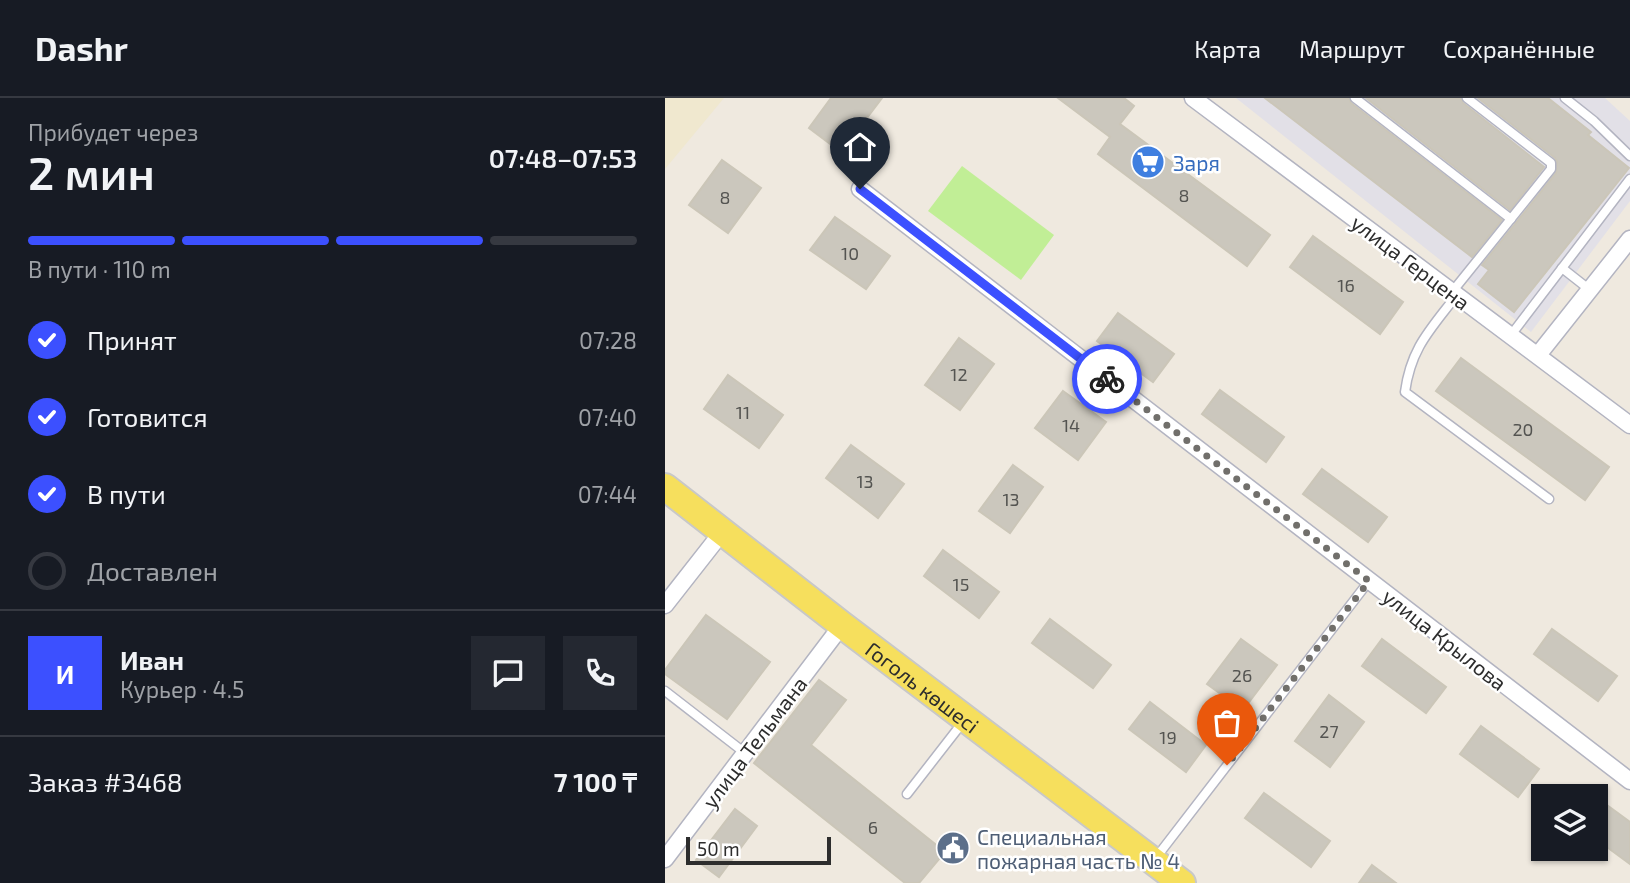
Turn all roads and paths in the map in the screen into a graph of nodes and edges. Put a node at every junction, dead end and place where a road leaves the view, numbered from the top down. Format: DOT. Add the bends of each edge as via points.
graph roads {
  1 [pos="1355,98"];
  2 [pos="1467,98"];
  3 [pos="1565,98"];
  4 [pos="1202,101"];
  5 [pos="1630,156"];
  6 [pos="1630,179"];
  7 [pos="860,189"];
  8 [pos="1511,219"];
  9 [pos="1630,239"];
  10 [pos="1562,268"];
  11 [pos="1590,290"];
  12 [pos="1454,294"];
  13 [pos="1511,335"];
  14 [pos="1538,355"];
  15 [pos="1630,425"];
  16 [pos="665,487"];
  17 [pos="1549,499"];
  18 [pos="723,531"];
  19 [pos="1369,581"];
  20 [pos="665,605"];
  21 [pos="842,625"];
  22 [pos="665,691"];
  23 [pos="966,719"];
  24 [pos="745,753"];
  25 [pos="1630,781"];
  26 [pos="907,794"];
  27 [pos="665,859"];
  28 [pos="1164,874"];
  1 -- 8 [label="lane"];
  2 -- 8 [label="lane" via="1551,163"];
  3 -- 5 [label="lane"];
  4 -- 12 [label="street, улица Герцена"];
  6 -- 10 [label="lane"];
  7 -- 19 [label="street, улица Крылова"];
  8 -- 12 [label="lane"];
  9 -- 11 [label="street"];
  10 -- 11 [label="lane"];
  10 -- 13 [label="lane"];
  11 -- 14 [label="street"];
  12 -- 13 [label="street, улица Герцена"];
  12 -- 17 [label="lane" via="1408,367 1405,392"];
  13 -- 14 [label="street, улица Герцена"];
  14 -- 15 [label="street, улица Герцена"];
  16 -- 18 [label="main road, Гоголь көшесі"];
  18 -- 20 [label="street"];
  18 -- 21 [label="main road, Гоголь көшесі"];
  19 -- 25 [label="street, улица Крылова"];
  19 -- 28 [label="lane"];
  21 -- 23 [label="main road, Гоголь көшесі"];
  21 -- 24 [label="street, улица Тельмана"];
  22 -- 24 [label="lane"];
  23 -- 26 [label="lane"];
  23 -- 28 [label="main road, Гоголь көшесі"];
  24 -- 27 [label="street, улица Тельмана"];
}
